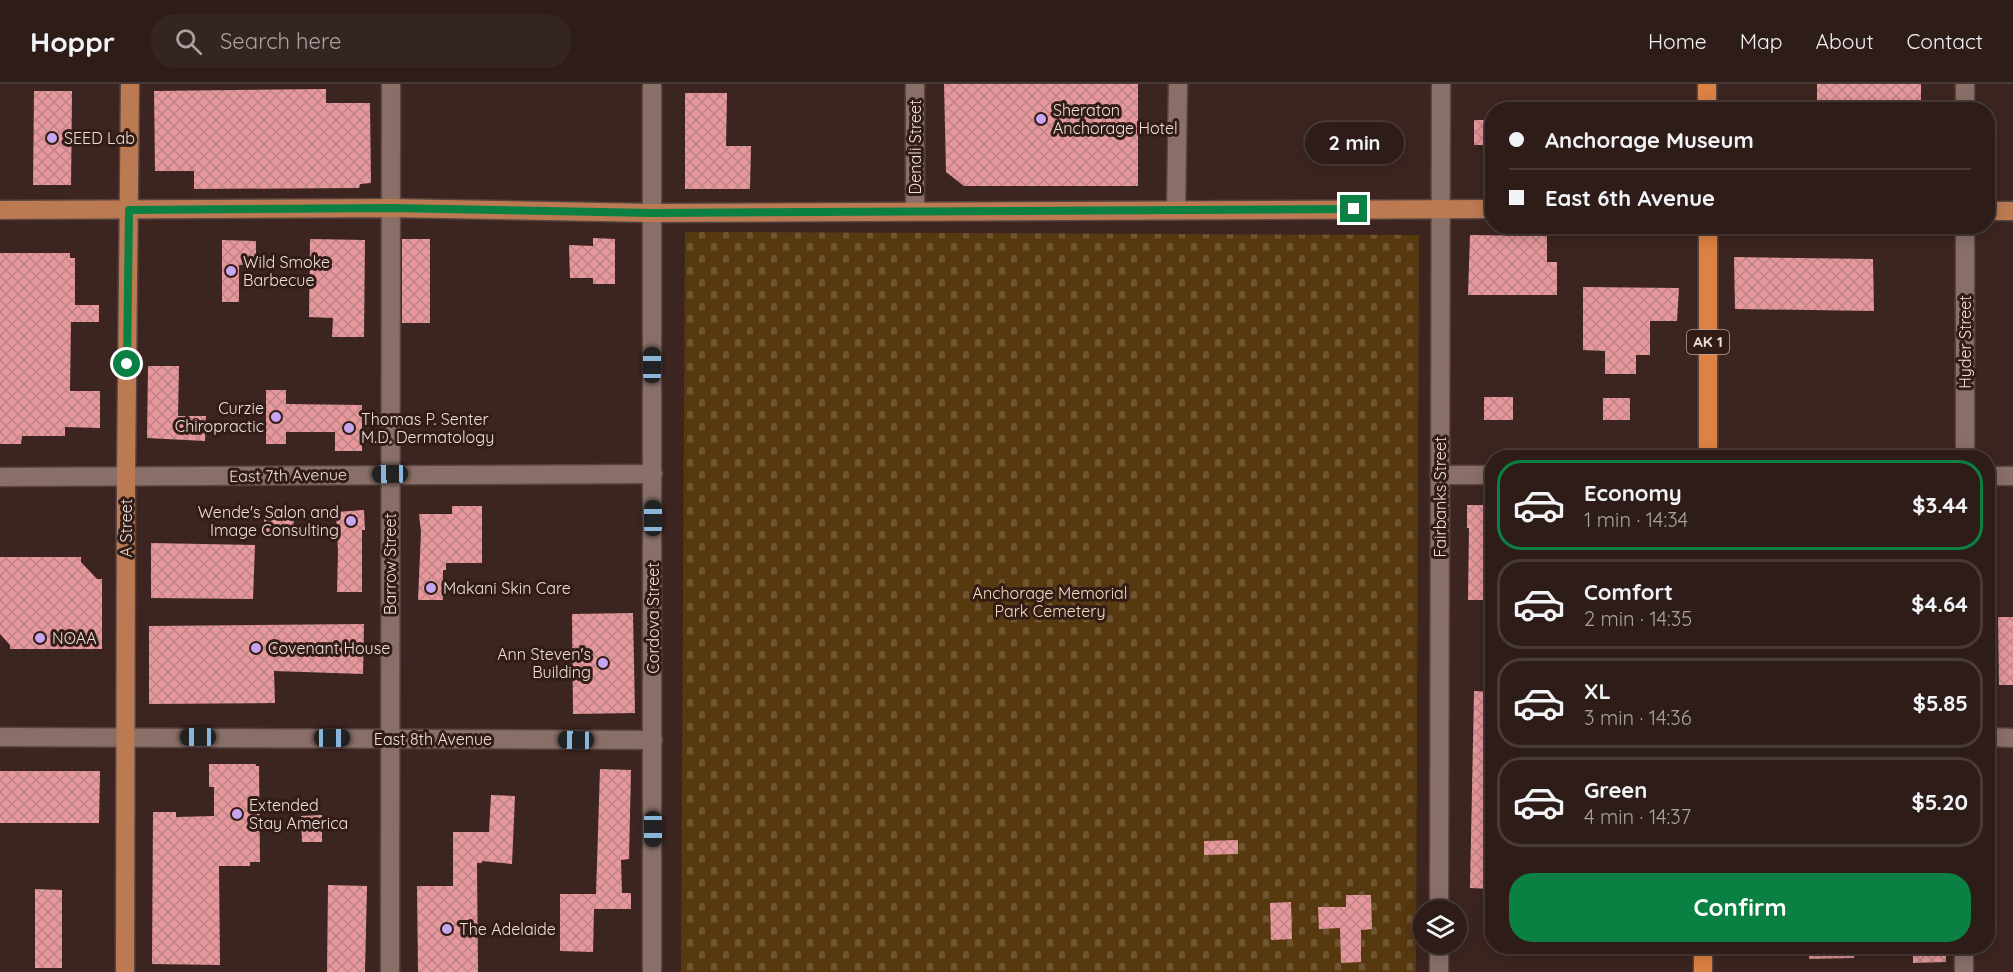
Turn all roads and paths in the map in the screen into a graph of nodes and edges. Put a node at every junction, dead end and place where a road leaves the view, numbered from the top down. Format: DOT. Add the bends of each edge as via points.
graph roads {
  1 [pos="130,84"];
  2 [pos="391,84"];
  3 [pos="652,84"];
  4 [pos="915,84"];
  5 [pos="1178,84"];
  6 [pos="1441,84"];
  7 [pos="1707,84"];
  8 [pos="1965,84"];
  9 [pos="1707,102"];
  10 [pos="1965,102"];
  11 [pos="390,208"];
  12 [pos="1440,208"];
  13 [pos="1485,208"];
  14 [pos="0,210"];
  15 [pos="129,210"];
  16 [pos="1176,210"];
  17 [pos="915,211"];
  18 [pos="1995,211"];
  19 [pos="2013,211"];
  20 [pos="652,213"];
  21 [pos="1708,234"];
  22 [pos="1965,234"];
  23 [pos="1708,450"];
  24 [pos="1965,450"];
  25 [pos="390,474"];
  26 [pos="652,474"];
  27 [pos="1440,475"];
  28 [pos="1485,475"];
  29 [pos="1995,476"];
  30 [pos="2013,476"];
  31 [pos="0,477"];
  32 [pos="126,477"];
  33 [pos="126,736"];
  34 [pos="0,737"];
  35 [pos="1995,737"];
  36 [pos="390,738"];
  37 [pos="2013,738"];
  38 [pos="653,740"];
  39 [pos="1439,900"];
  40 [pos="1439,954"];
  41 [pos="1703,954"];
  42 [pos="1964,954"];
  43 [pos="125,972"];
  44 [pos="390,972"];
  45 [pos="652,972"];
  46 [pos="1439,972"];
  47 [pos="1703,972"];
  48 [pos="1964,972"];
  1 -- 15 [label="main road, A Street"];
  2 -- 11 [label="street, Barrow Street"];
  3 -- 20 [label="street, Cordova Street"];
  4 -- 17 [label="street, Denali Street"];
  5 -- 16 [label="street"];
  6 -- 12 [label="street, Fairbanks Street"];
  7 -- 9 [label="highway"];
  8 -- 10 [label="street"];
  11 -- 15 [label="main road"];
  11 -- 20 [label="main road"];
  11 -- 25 [label="street, Barrow Street"];
  12 -- 13 [label="main road"];
  12 -- 16 [label="main road"];
  12 -- 27 [label="street, Fairbanks Street"];
  14 -- 15 [label="main road"];
  15 -- 32 [label="main road, A Street"];
  16 -- 17 [label="main road"];
  17 -- 20 [label="main road"];
  18 -- 19 [label="main road"];
  20 -- 26 [label="street, Cordova Street"];
  21 -- 23 [label="highway, AK 1"];
  22 -- 24 [label="street, Hyder Street"];
  25 -- 26 [label="street, East 7th Avenue"];
  25 -- 32 [label="street, East 7th Avenue"];
  25 -- 36 [label="street, Barrow Street"];
  26 -- 38 [label="street, Cordova Street"];
  27 -- 28 [label="street"];
  27 -- 39 [label="street, Fairbanks Street"];
  29 -- 30 [label="street"];
  31 -- 32 [label="street, East 7th Avenue"];
  32 -- 33 [label="main road, A Street"];
  33 -- 34 [label="street, East 8th Avenue"];
  33 -- 36 [label="street, East 8th Avenue"];
  33 -- 43 [label="main road, A Street"];
  35 -- 37 [label="street"];
  36 -- 38 [label="street, East 8th Avenue"];
  36 -- 44 [label="street, Barrow Street"];
  38 -- 45 [label="street, Cordova Street"];
  40 -- 46 [label="street"];
  41 -- 47 [label="highway"];
  42 -- 48 [label="street"];
}
